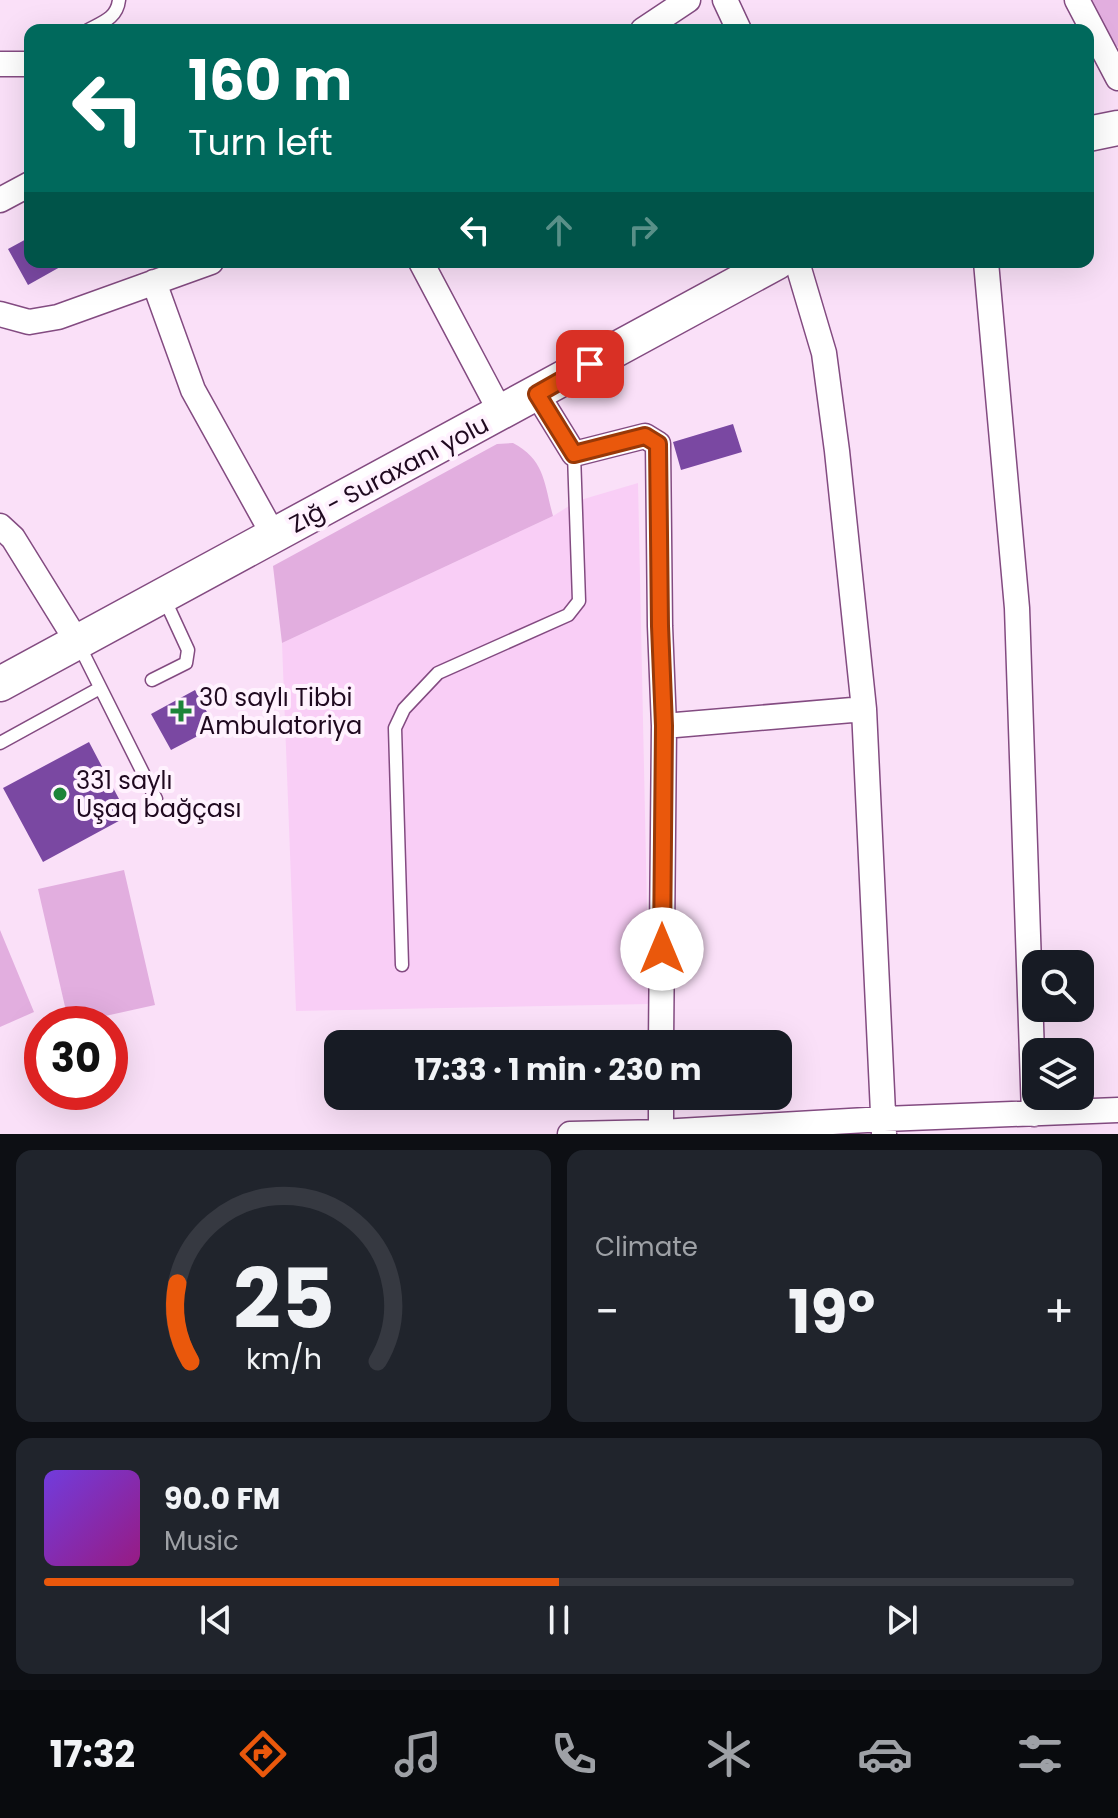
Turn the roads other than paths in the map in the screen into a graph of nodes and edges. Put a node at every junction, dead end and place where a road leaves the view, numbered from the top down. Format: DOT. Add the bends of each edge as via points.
graph roads {
  1 [pos="119,0"];
  2 [pos="688,0"];
  3 [pos="725,0"];
  4 [pos="1077,0"];
  5 [pos="100,24"];
  6 [pos="652,24"];
  7 [pos="736,24"];
  8 [pos="1090,24"];
  9 [pos="1094,32"];
  10 [pos="1118,78"];
  11 [pos="1118,128"];
  12 [pos="1094,133"];
  13 [pos="24,187"];
  14 [pos="0,200"];
  15 [pos="194,268"];
  16 [pos="424,268"];
  17 [pos="766,268"];
  18 [pos="799,268"];
  19 [pos="987,268"];
  20 [pos="154,282"];
  21 [pos="0,314"];
  22 [pos="537,394"];
  23 [pos="501,413"];
  24 [pos="574,454"];
  25 [pos="0,526"];
  26 [pos="274,536"];
  27 [pos="163,596"];
  28 [pos="78,643"];
  29 [pos="152,680"];
  30 [pos="0,684"];
  31 [pos="100,688"];
  32 [pos="864,709"];
  33 [pos="664,726"];
  34 [pos="0,743"];
  35 [pos="156,799"];
  36 [pos="402,965"];
  37 [pos="661,1030"];
  38 [pos="661,1110"];
  39 [pos="1118,1110"];
  40 [pos="1034,1114"];
  41 [pos="884,1127"];
  42 [pos="661,1132"];
  43 [pos="570,1134"];
  1 -- 5 [label="lane" via="111,18"];
  2 -- 6 [label="street"];
  3 -- 7 [label="street"];
  4 -- 8 [label="street"];
  9 -- 10 [label="street"];
  11 -- 12 [label="main road"];
  13 -- 14 [label="street"];
  15 -- 20 [label="street"];
  16 -- 23 [label="street"];
  17 -- 22 [label="main road, Zığ - Suraxanı yolu"];
  18 -- 32 [label="street" via="824,353"];
  19 -- 40 [label="street" via="1017,608"];
  20 -- 21 [label="street" via="58,317 29,322"];
  20 -- 26 [label="street" via="193,390"];
  22 -- 23 [label="main road, Zığ - Suraxanı yolu"];
  22 -- 24 [label="street"];
  23 -- 26 [label="main road, Zığ - Suraxanı yolu"];
  24 -- 33 [label="street" via="645,436 658,444"];
  24 -- 36 [label="lane" via="579,601 568,615 438,673 404,709 395,728"];
  25 -- 28 [label="street" via="13,538"];
  26 -- 27 [label="main road, Zığ - Suraxanı yolu"];
  27 -- 28 [label="main road, Zığ - Suraxanı yolu"];
  27 -- 29 [label="lane" via="188,650 186,663"];
  28 -- 30 [label="main road, Zığ - Suraxanı yolu"];
  28 -- 31 [label="lane"];
  31 -- 34 [label="lane"];
  31 -- 35 [label="lane"];
  32 -- 33 [label="street"];
  32 -- 41 [label="street"];
  33 -- 37 [label="street"];
  38 -- 42 [label="street"];
  39 -- 40 [label="street"];
  40 -- 41 [label="street"];
  41 -- 42 [label="street"];
  42 -- 43 [label="street"];
}
